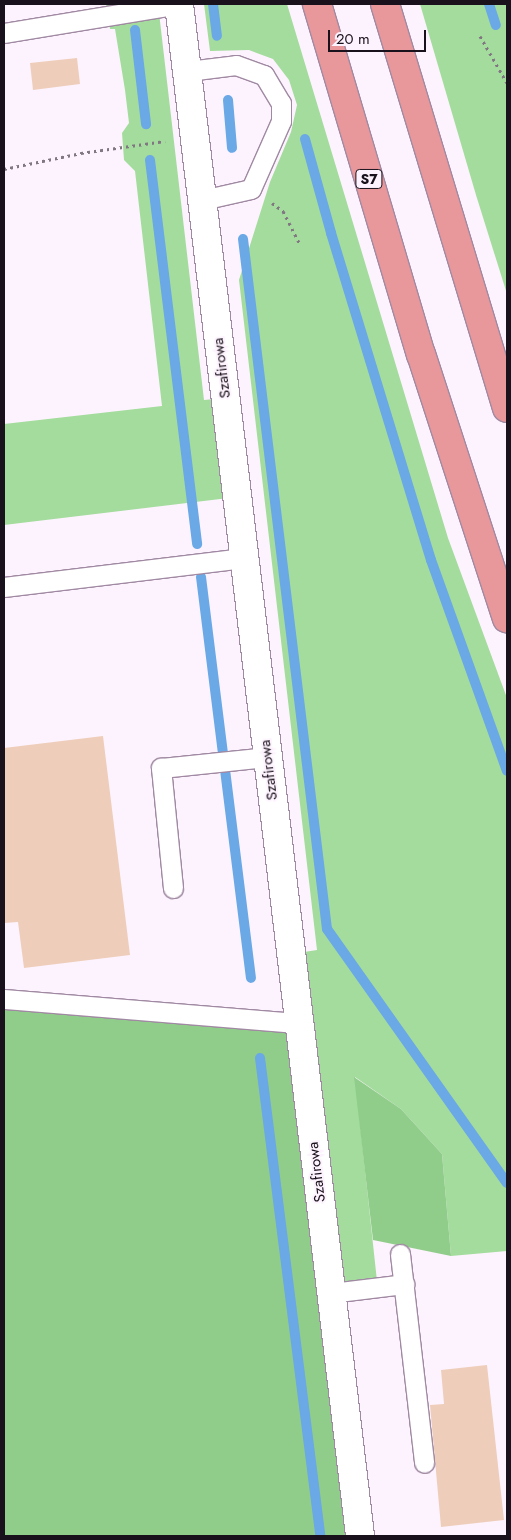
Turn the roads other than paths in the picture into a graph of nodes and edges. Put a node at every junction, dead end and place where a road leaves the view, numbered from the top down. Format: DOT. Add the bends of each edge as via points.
graph roads {
  1 [pos="179,4"];
  2 [pos="317,4"];
  3 [pos="385,4"];
  4 [pos="4,33"];
  5 [pos="188,70"];
  6 [pos="202,200"];
  7 [pos="507,408"];
  8 [pos="244,558"];
  9 [pos="4,587"];
  10 [pos="507,618"];
  11 [pos="268,757"];
  12 [pos="173,888"];
  13 [pos="4,1000"];
  14 [pos="299,1023"];
  15 [pos="400,1254"];
  16 [pos="404,1284"];
  17 [pos="331,1293"];
  18 [pos="424,1463"];
  19 [pos="360,1536"];
  1 -- 4 [label="lane"];
  1 -- 5 [label="street, Szafirowa"];
  2 -- 10 [label="highway, S7" via="421,354"];
  3 -- 7 [label="highway"];
  5 -- 6 [label="street, Szafirowa"];
  5 -- 6 [label="lane" via="236,65 264,75 281,103 281,121 250,189"];
  6 -- 8 [label="street, Szafirowa"];
  8 -- 9 [label="lane"];
  8 -- 11 [label="street, Szafirowa"];
  11 -- 12 [label="lane" via="161,768"];
  11 -- 14 [label="street, Szafirowa"];
  13 -- 14 [label="lane"];
  14 -- 17 [label="street, Szafirowa"];
  15 -- 16 [label="lane"];
  16 -- 17 [label="lane"];
  16 -- 18 [label="lane"];
  17 -- 19 [label="street, Szafirowa"];
}
